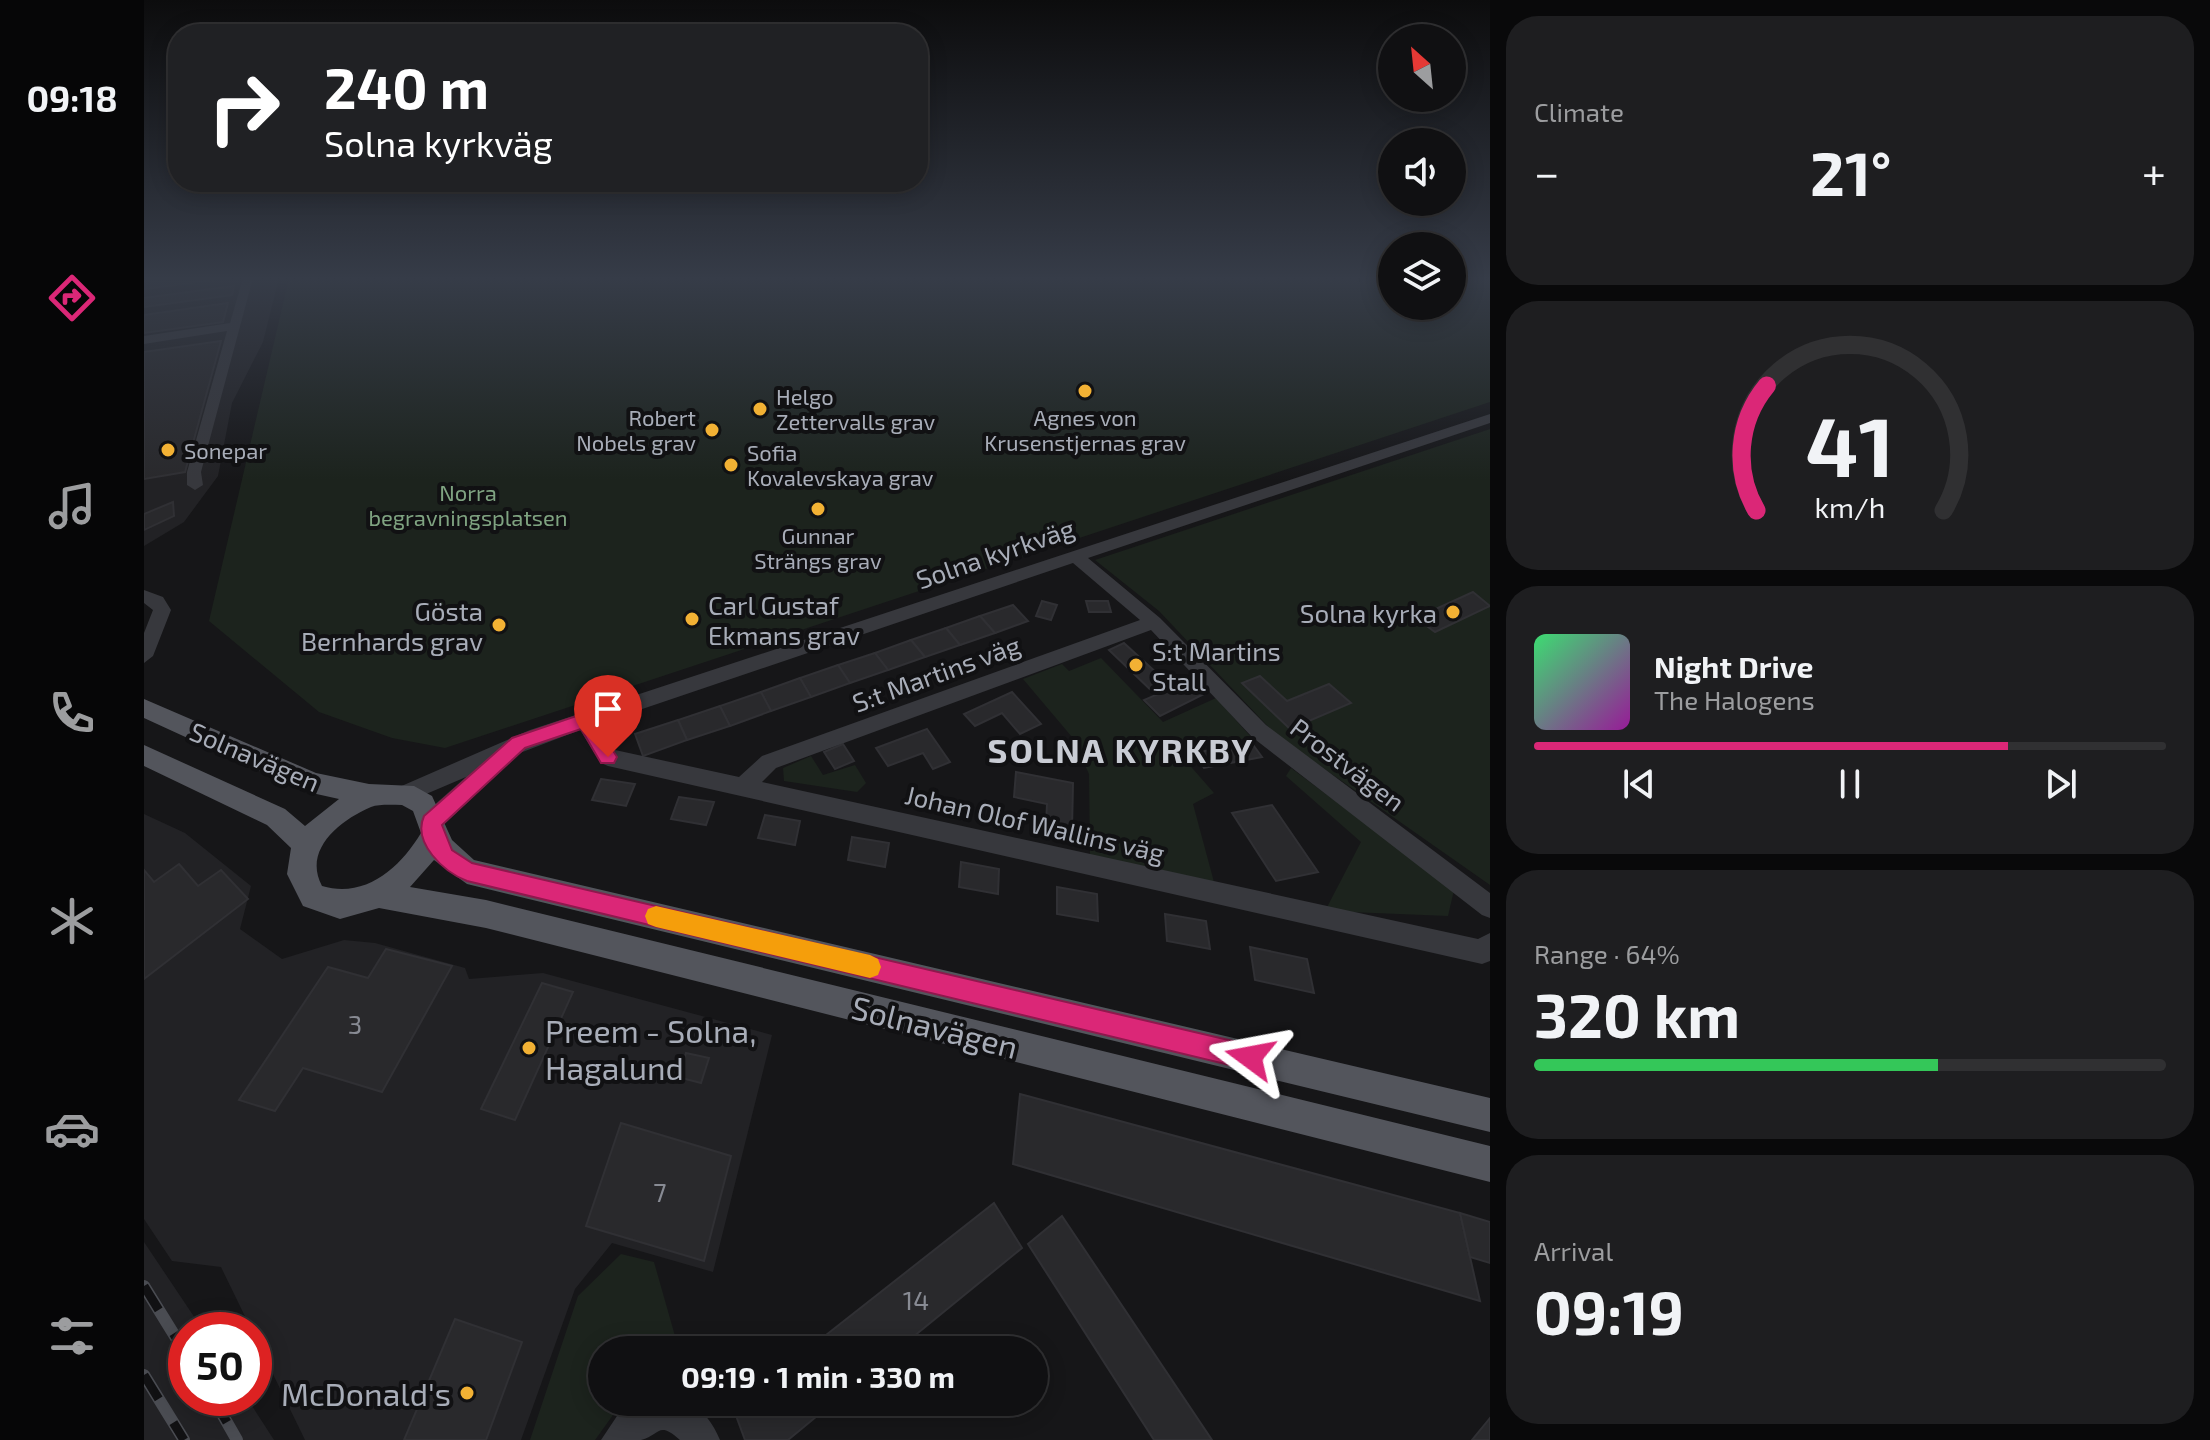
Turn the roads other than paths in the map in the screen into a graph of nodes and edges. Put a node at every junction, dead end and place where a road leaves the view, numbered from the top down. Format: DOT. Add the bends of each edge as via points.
graph roads {
  1 [pos="229,345"];
  2 [pos="1490,418"];
  3 [pos="195,485"];
  4 [pos="1075,556"];
  5 [pos="144,596"];
  6 [pos="1154,622"];
  7 [pos="150,627"];
  8 [pos="144,656"];
  9 [pos="148,709"];
  10 [pos="585,720"];
  11 [pos="519,743"];
  12 [pos="144,755"];
  13 [pos="744,786"];
  14 [pos="405,794"];
  15 [pos="369,795"];
  16 [pos="432,829"];
  17 [pos="306,844"];
  18 [pos="379,895"];
  19 [pos="1490,907"];
  20 [pos="1490,945"];
  21 [pos="1490,1115"];
  22 [pos="1490,1164"];
  23 [pos="619,1440"];
  24 [pos="702,1440"];
  1 -- 3 [label="street" via="194,472"];
  2 -- 4 [label="street, Solna kyrkväg"];
  4 -- 6 [label="street, Prostvägen"];
  4 -- 10 [label="street, Solna kyrkväg"];
  5 -- 7 [label="street" via="157,601 162,610"];
  6 -- 13 [label="street, S:t Martins väg" via="769,762"];
  6 -- 19 [label="street, Prostvägen" via="1259,731"];
  7 -- 8 [label="street"];
  9 -- 15 [label="main road, Solnavägen" via="312,783"];
  10 -- 11 [label="street, Solna kyrkväg"];
  10 -- 13 [label="street, Johan Olof Wallins väg" via="608,757"];
  11 -- 14 [label="street, Solna kyrkväg"];
  11 -- 16 [label="street, Solna kyrkväg"];
  12 -- 17 [label="main road, Solnavägen" via="276,817"];
  13 -- 20 [label="street, Johan Olof Wallins väg" via="1482,952"];
  14 -- 15 [label="main road, Solnavägen"];
  14 -- 16 [label="main road, Solnavägen" via="423,804"];
  15 -- 17 [label="main road, Solnavägen" via="330,818"];
  16 -- 18 [label="main road, Solnavägen" via="425,853"];
  16 -- 21 [label="main road, Solnavägen" via="445,857 467,871"];
  17 -- 18 [label="main road, Solnavägen" via="301,873 313,897 340,905"];
  18 -- 22 [label="main road, Solnavägen" via="486,914"];
  23 -- 24 [label="street" via="650,1414 668,1412 693,1426"];
}
